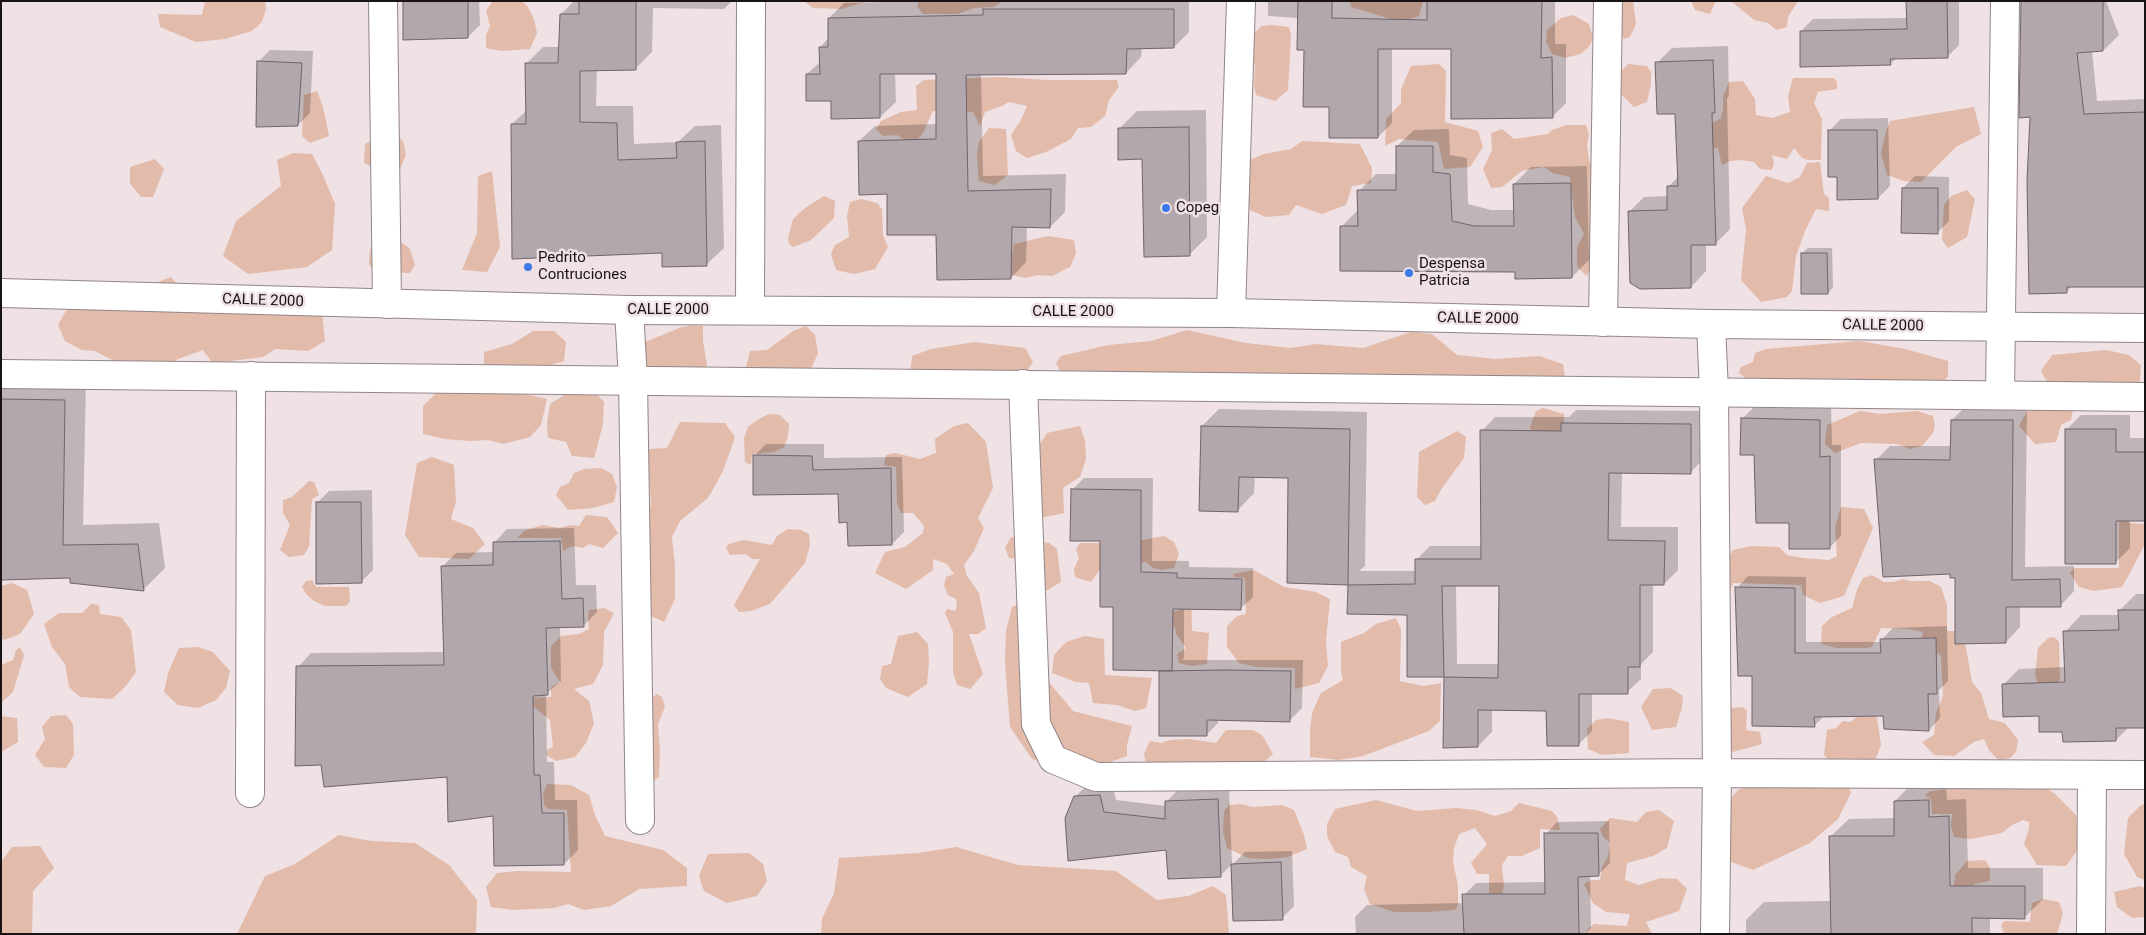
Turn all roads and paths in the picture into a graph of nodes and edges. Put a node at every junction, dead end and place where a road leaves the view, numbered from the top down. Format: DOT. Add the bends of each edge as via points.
graph roads {
  1 [pos="383,1"];
  2 [pos="751,1"];
  3 [pos="1241,1"];
  4 [pos="1608,1"];
  5 [pos="2006,1"];
  6 [pos="1,293"];
  7 [pos="387,304"];
  8 [pos="629,310"];
  9 [pos="750,310"];
  10 [pos="1231,313"];
  11 [pos="1602,322"];
  12 [pos="1711,324"];
  13 [pos="2000,327"];
  14 [pos="2145,328"];
  15 [pos="1,374"];
  16 [pos="252,376"];
  17 [pos="633,380"];
  18 [pos="1023,384"];
  19 [pos="1714,392"];
  20 [pos="2000,395"];
  21 [pos="2145,397"];
  22 [pos="1717,773"];
  23 [pos="2092,775"];
  24 [pos="2145,775"];
  25 [pos="250,793"];
  26 [pos="640,820"];
  27 [pos="1715,934"];
  28 [pos="2091,934"];
  1 -- 7 [label="street"];
  2 -- 9 [label="street"];
  3 -- 10 [label="street"];
  4 -- 11 [label="street"];
  5 -- 13 [label="street"];
  6 -- 7 [label="street, CALLE 2000"];
  7 -- 8 [label="street, CALLE 2000"];
  8 -- 9 [label="street, CALLE 2000"];
  8 -- 17 [label="street"];
  9 -- 10 [label="street, CALLE 2000"];
  10 -- 11 [label="street, CALLE 2000"];
  11 -- 12 [label="street, CALLE 2000"];
  12 -- 13 [label="street, CALLE 2000"];
  12 -- 19 [label="street"];
  13 -- 14 [label="street, CALLE 2000"];
  13 -- 20 [label="street"];
  15 -- 16 [label="street"];
  16 -- 17 [label="street"];
  16 -- 25 [label="street"];
  17 -- 18 [label="street"];
  17 -- 26 [label="street"];
  18 -- 19 [label="street"];
  18 -- 22 [label="street" via="1036,724 1053,759 1096,777"];
  19 -- 20 [label="street"];
  19 -- 22 [label="street"];
  20 -- 21 [label="street"];
  22 -- 23 [label="street"];
  22 -- 27 [label="street"];
  23 -- 24 [label="street"];
  23 -- 28 [label="street"];
}
